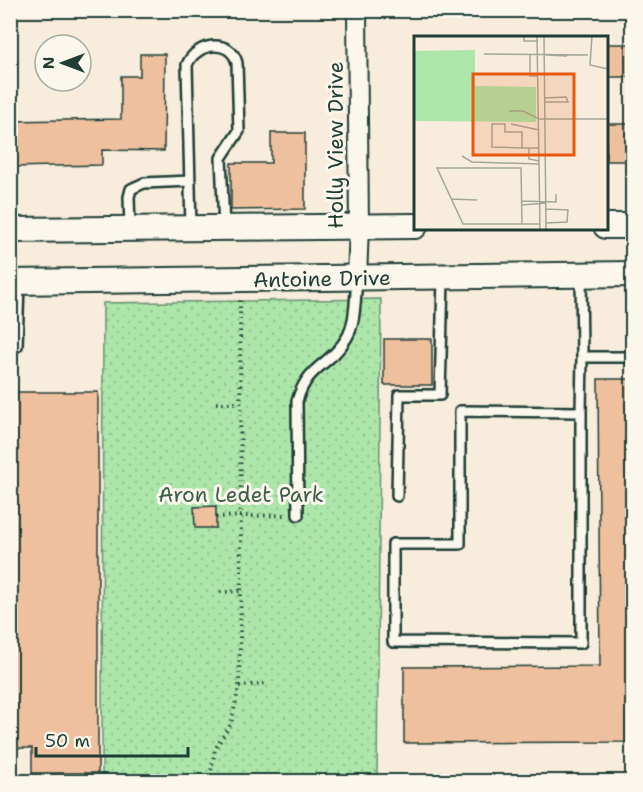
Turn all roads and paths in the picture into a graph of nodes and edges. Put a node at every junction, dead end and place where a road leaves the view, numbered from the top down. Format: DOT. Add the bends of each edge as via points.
graph roads {
  1 [pos="357,10"];
  2 [pos="190,181"];
  3 [pos="359,226"];
  4 [pos="414,226"];
  5 [pos="607,226"];
  6 [pos="633,226"];
  7 [pos="224,227"];
  8 [pos="130,228"];
  9 [pos="191,228"];
  10 [pos="10,230"];
  11 [pos="633,274"];
  12 [pos="581,275"];
  13 [pos="443,278"];
  14 [pos="357,279"];
  15 [pos="240,280"];
  16 [pos="15,282"];
  17 [pos="10,346"];
  18 [pos="582,357"];
  19 [pos="633,357"];
  20 [pos="216,403"];
  21 [pos="240,403"];
  22 [pos="581,412"];
  23 [pos="398,496"];
  24 [pos="298,515"];
  25 [pos="241,516"];
  26 [pos="216,517"];
  27 [pos="241,591"];
  28 [pos="220,592"];
  29 [pos="265,684"];
  30 [pos="238,686"];
  31 [pos="212,782"];
  1 -- 3 [label="street, Holly View Drive"];
  2 -- 7 [label="lane" via="187,65 190,57 203,47 222,47 233,53 237,63 240,121 239,131 221,158"];
  2 -- 8 [label="lane" via="144,183 131,189"];
  2 -- 9 [label="lane"];
  3 -- 4 [label="main road"];
  3 -- 7 [label="main road"];
  3 -- 14 [label="street, Holly View Drive"];
  5 -- 6 [label="main road"];
  7 -- 9 [label="main road"];
  8 -- 9 [label="main road"];
  8 -- 10 [label="main road"];
  11 -- 12 [label="main road, Antoine Drive"];
  12 -- 13 [label="main road, Antoine Drive"];
  12 -- 18 [label="lane"];
  13 -- 14 [label="main road, Antoine Drive"];
  13 -- 23 [label="lane" via="440,395 399,395"];
  14 -- 15 [label="main road, Antoine Drive"];
  14 -- 24 [label="lane" via="348,338 307,378 297,401"];
  15 -- 16 [label="main road, Antoine Drive"];
  15 -- 21 [label="path"];
  16 -- 17 [label="lane" via="17,346"];
  18 -- 19 [label="lane"];
  18 -- 22 [label="lane"];
  20 -- 21 [label="path"];
  21 -- 25 [label="path"];
  22 -- 22 [label="lane" via="460,411 460,544 393,544 393,642 581,643"];
  24 -- 25 [label="path"];
  25 -- 26 [label="path"];
  25 -- 27 [label="path"];
  27 -- 28 [label="path"];
  27 -- 30 [label="path"];
  29 -- 30 [label="path"];
  30 -- 31 [label="path" via="231,724 215,749"];
}
